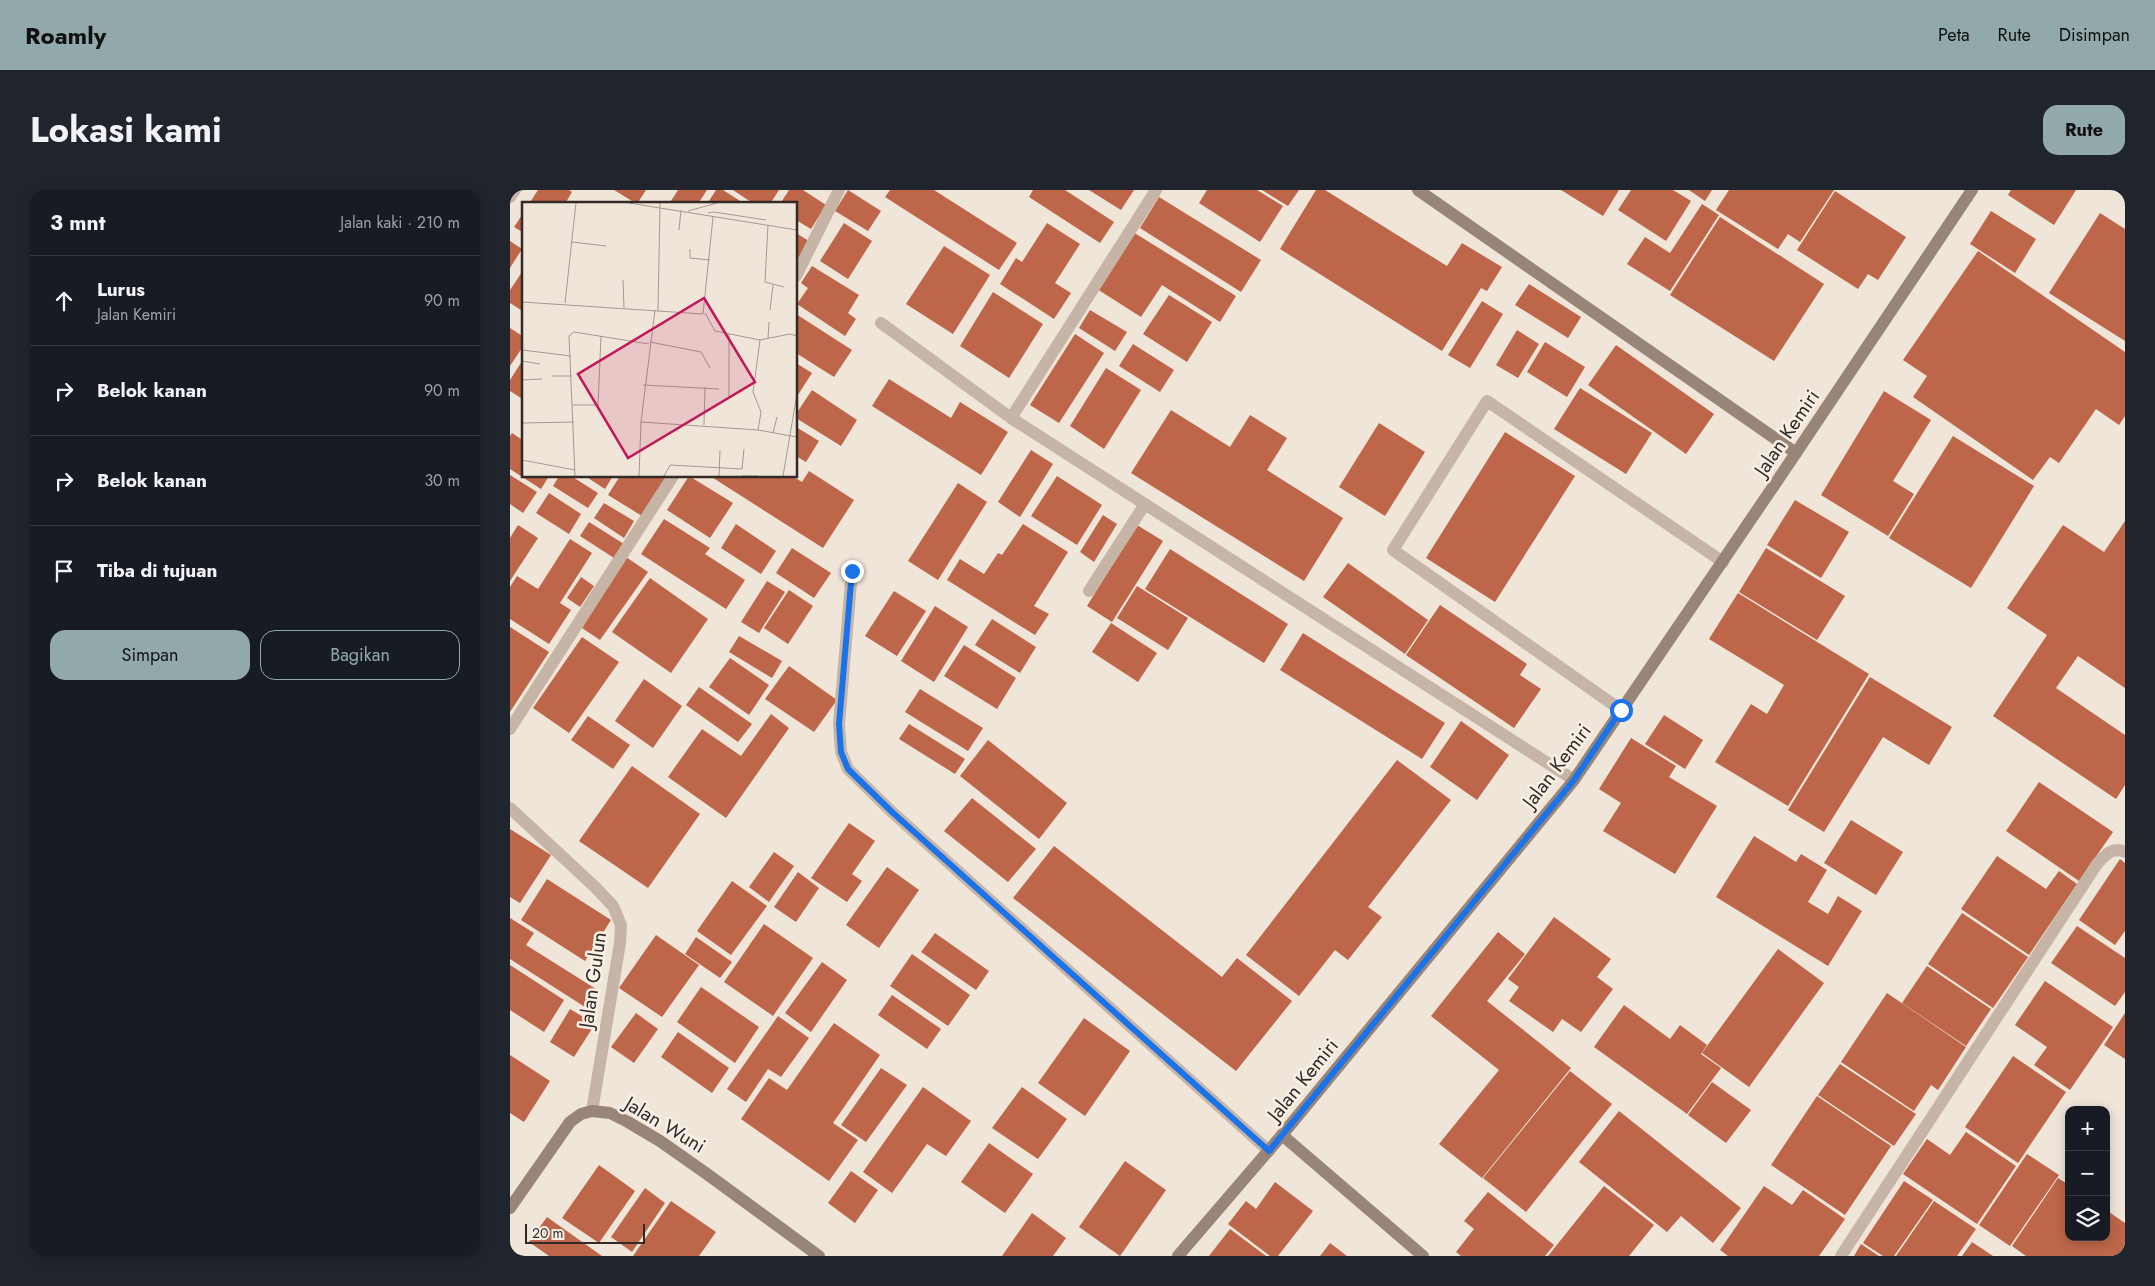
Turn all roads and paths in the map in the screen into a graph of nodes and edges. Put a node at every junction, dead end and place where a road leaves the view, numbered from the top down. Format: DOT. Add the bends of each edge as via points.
graph roads {
  1 [pos="515,190"];
  2 [pos="839,190"];
  3 [pos="1156,190"];
  4 [pos="1418,190"];
  5 [pos="1972,190"];
  6 [pos="510,197"];
  7 [pos="798,272"];
  8 [pos="881,323"];
  9 [pos="1011,418"];
  10 [pos="1796,454"];
  11 [pos="672,478"];
  12 [pos="1145,504"];
  13 [pos="1723,562"];
  14 [pos="852,571"];
  15 [pos="1089,590"];
  16 [pos="1621,710"];
  17 [pos="510,730"];
  18 [pos="1574,780"];
  19 [pos="510,808"];
  20 [pos="2125,852"];
  21 [pos="592,1111"];
  22 [pos="1282,1135"];
  23 [pos="1269,1151"];
  24 [pos="510,1208"];
  25 [pos="818,1256"];
  26 [pos="1178,1256"];
  27 [pos="1423,1256"];
  28 [pos="1842,1256"];
  1 -- 6 [label="street"];
  2 -- 7 [label="street"];
  3 -- 9 [label="street"];
  4 -- 10 [label="main road"];
  5 -- 10 [label="main road, Jalan Kemiri"];
  8 -- 9 [label="street"];
  9 -- 12 [label="street"];
  10 -- 13 [label="main road, Jalan Kemiri"];
  11 -- 17 [label="street"];
  12 -- 15 [label="street"];
  12 -- 18 [label="street"];
  13 -- 16 [label="main road, Jalan Kemiri"];
  13 -- 16 [label="street" via="1487,401 1393,550"];
  14 -- 23 [label="street" via="839,724 841,752 848,769"];
  16 -- 18 [label="main road, Jalan Kemiri"];
  18 -- 22 [label="main road, Jalan Kemiri"];
  19 -- 21 [label="street, Jalan Gulun" via="595,887 613,906 621,925"];
  20 -- 28 [label="street" via="2112,850 2097,864"];
  21 -- 24 [label="main road, Jalan Wuni" via="570,1122"];
  21 -- 25 [label="main road, Jalan Wuni" via="610,1113 660,1141"];
  22 -- 23 [label="main road, Jalan Kemiri"];
  22 -- 27 [label="main road"];
  23 -- 26 [label="main road, Jalan Kemiri"];
}
